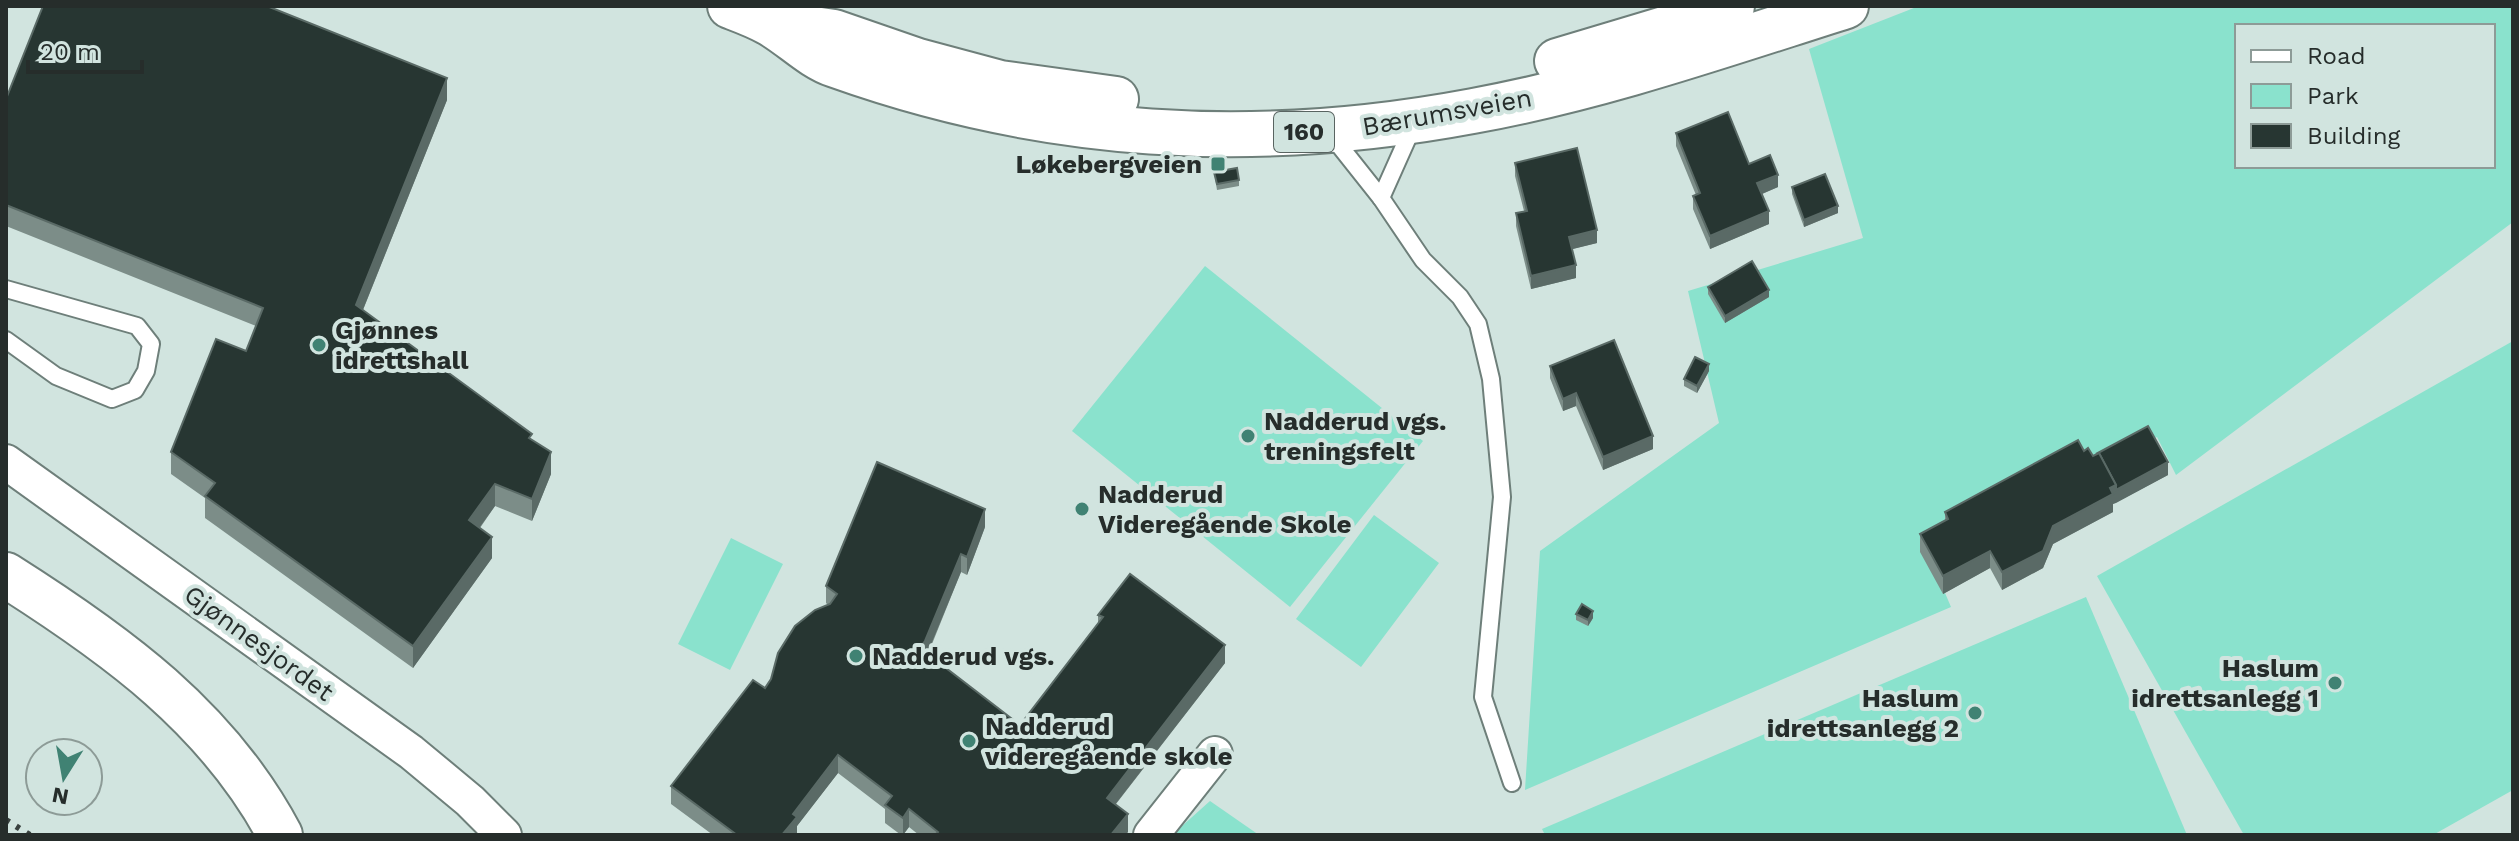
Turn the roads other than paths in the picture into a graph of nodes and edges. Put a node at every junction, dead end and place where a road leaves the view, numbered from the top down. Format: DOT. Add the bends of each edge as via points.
graph roads {
  1 [pos="1732,6"];
  2 [pos="1846,6"];
  3 [pos="749,14"];
  4 [pos="1415,121"];
  5 [pos="1328,131"];
  6 [pos="1381,198"];
  7 [pos="6,289"];
  8 [pos="6,340"];
  9 [pos="6,462"];
  10 [pos="6,575"];
  11 [pos="1215,754"];
  12 [pos="1512,783"];
  13 [pos="280,835"];
  14 [pos="504,835"];
  15 [pos="1151,835"];
  1 -- 3 [label="main road, Bærumsveien / 160" via="1536,67 1343,101 1254,105 1090,97 1000,83 834,32"];
  2 -- 4 [label="main road, Bærumsveien / 160" via="1544,95"];
  3 -- 5 [label="main road, Bærumsveien / 160" via="830,64 913,91 1041,121 1174,133"];
  4 -- 5 [label="main road, Bærumsveien / 160"];
  4 -- 6 [label="lane"];
  5 -- 6 [label="lane"];
  6 -- 12 [label="lane" via="1423,260 1478,324 1491,379 1502,497 1483,697"];
  7 -- 8 [label="lane" via="137,326 151,344 146,371 135,390 112,399 56,376"];
  9 -- 14 [label="street, Gjønnesjordet" via="431,769"];
  10 -- 13 [label="main road" via="136,663 183,707 222,751"];
  11 -- 15 [label="street"];
}
